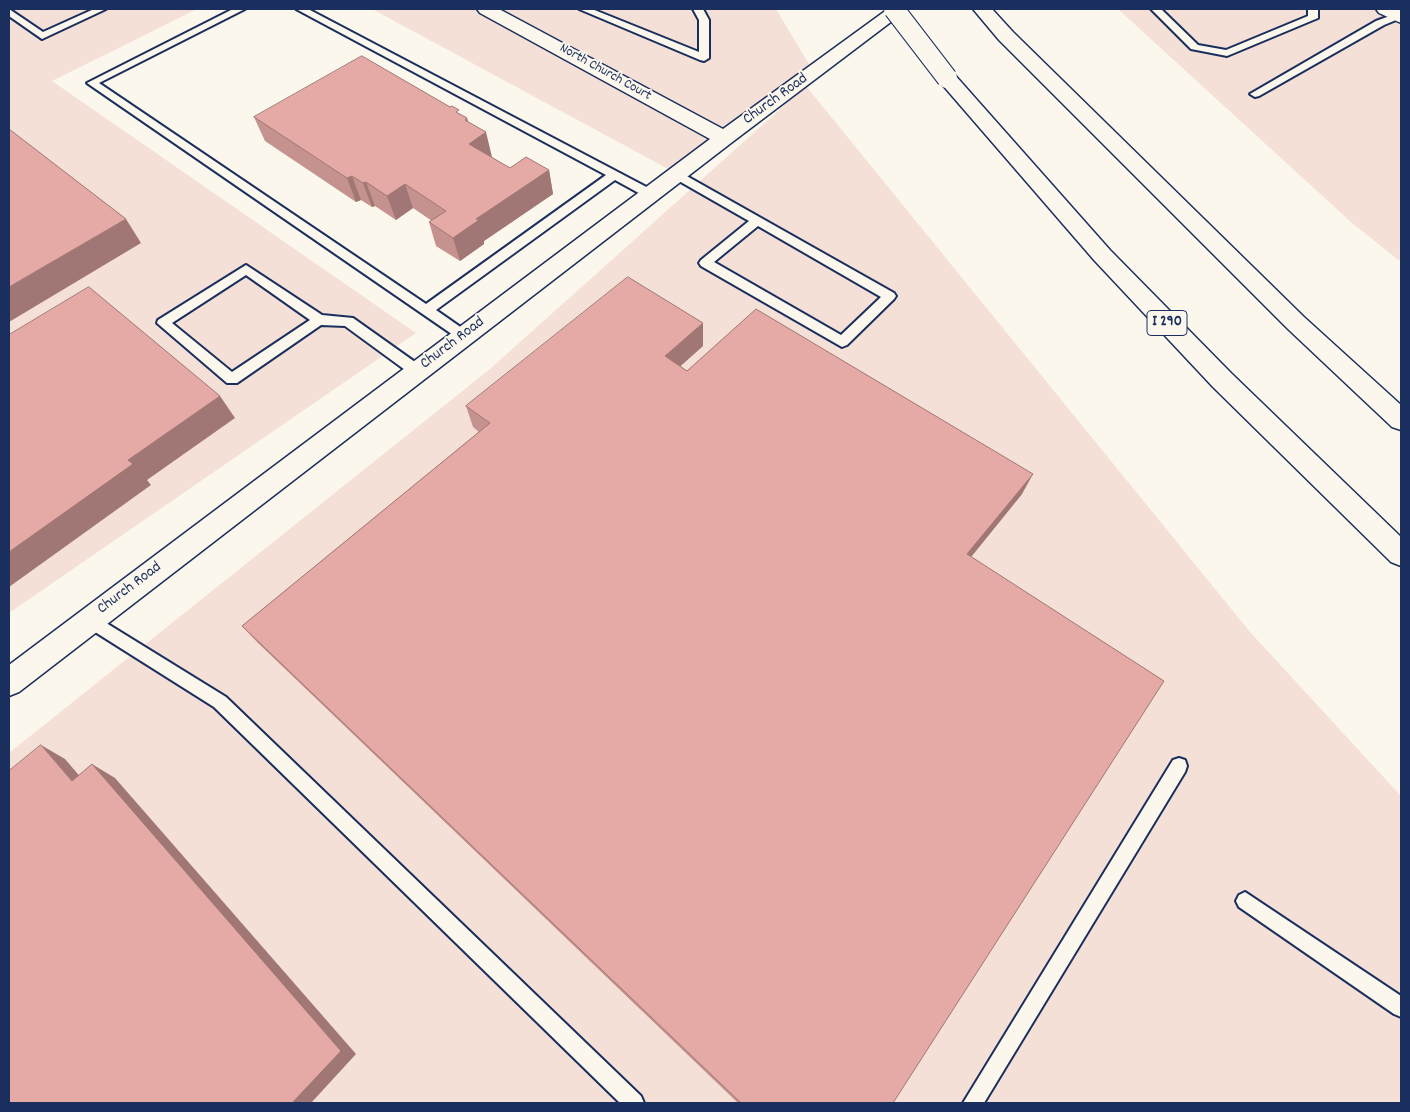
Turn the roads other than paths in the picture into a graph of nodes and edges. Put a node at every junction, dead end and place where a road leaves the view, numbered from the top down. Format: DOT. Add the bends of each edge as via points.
graph roads {
  1 [pos="101,9"];
  2 [pos="240,9"];
  3 [pos="301,9"];
  4 [pos="486,9"];
  5 [pos="584,9"];
  6 [pos="698,9"];
  7 [pos="894,9"];
  8 [pos="899,9"];
  9 [pos="982,9"];
  10 [pos="1156,9"];
  11 [pos="1313,9"];
  12 [pos="9,12"];
  13 [pos="1395,14"];
  14 [pos="1255,94"];
  15 [pos="724,138"];
  16 [pos="676,174"];
  17 [pos="614,175"];
  18 [pos="650,194"];
  19 [pos="758,220"];
  20 [pos="427,310"];
  21 [pos="319,320"];
  22 [pos="464,336"];
  23 [pos="417,371"];
  24 [pos="1401,420"];
  25 [pos="1401,554"];
  26 [pos="90,620"];
  27 [pos="9,682"];
  28 [pos="1179,766"];
  29 [pos="1245,901"];
  30 [pos="1401,1007"];
  31 [pos="634,1103"];
  32 [pos="973,1103"];
  1 -- 12 [label="lane" via="42,36"];
  2 -- 20 [label="lane" via="92,83"];
  3 -- 17 [label="lane"];
  4 -- 15 [label="main road, North Church Court"];
  5 -- 6 [label="lane" via="704,58 704,20"];
  7 -- 25 [label="main road, I 290, bridge" via="947,78 1115,269 1222,380"];
  8 -- 15 [label="main road, Church Road"];
  9 -- 24 [label="main road" via="1296,323"];
  10 -- 11 [label="lane" via="1195,46 1228,53 1313,18"];
  13 -- 14 [label="lane"];
  15 -- 16 [label="main road, Church Road"];
  16 -- 18 [label="main road, Church Road"];
  16 -- 19 [label="lane"];
  17 -- 18 [label="lane"];
  17 -- 20 [label="lane"];
  18 -- 22 [label="main road, Church Road"];
  19 -- 19 [label="lane" via="774,230 890,296 842,342 706,263"];
  20 -- 22 [label="lane"];
  21 -- 21 [label="lane" via="246,269 163,324 232,380"];
  21 -- 23 [label="lane" via="348,321"];
  22 -- 23 [label="main road, Church Road"];
  23 -- 26 [label="main road, Church Road"];
  26 -- 27 [label="main road, Church Road"];
  26 -- 31 [label="lane" via="220,702"];
  28 -- 32 [label="lane"];
  29 -- 30 [label="lane"];
}
